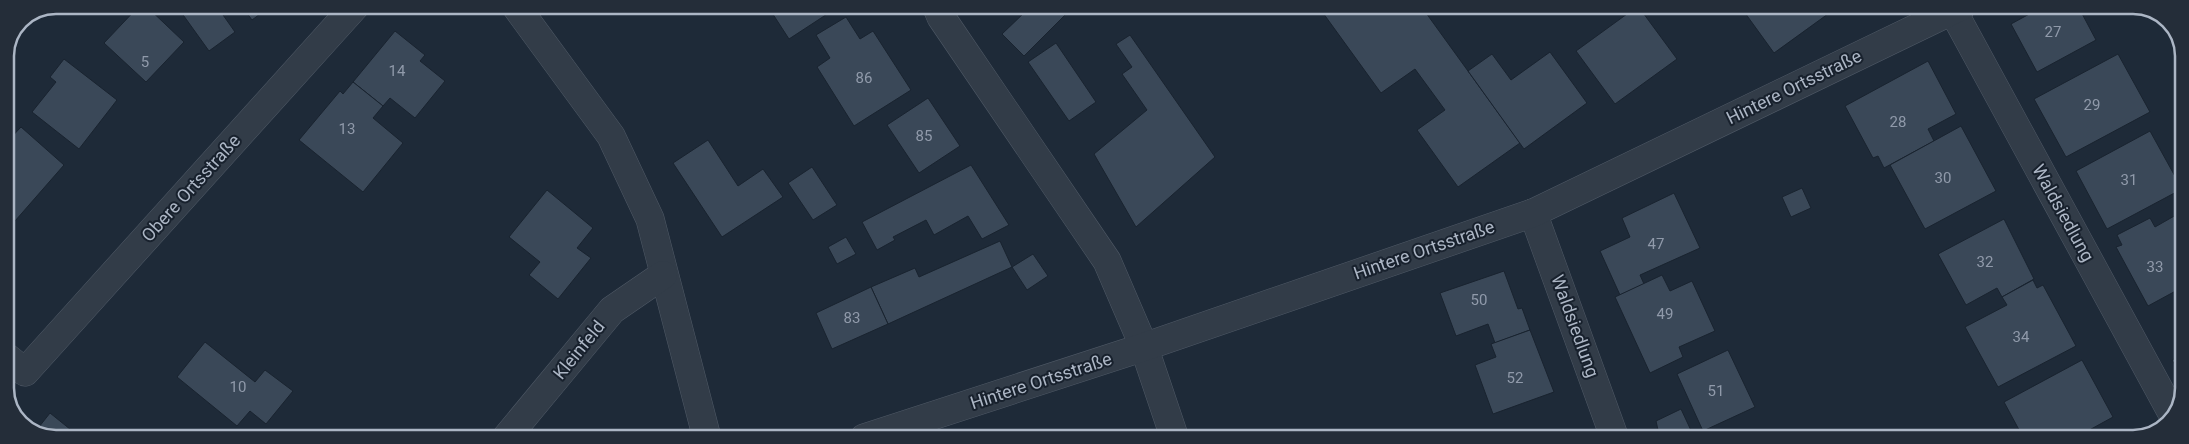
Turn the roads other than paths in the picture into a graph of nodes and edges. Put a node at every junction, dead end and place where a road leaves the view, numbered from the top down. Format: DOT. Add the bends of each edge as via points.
graph roads {
  1 [pos="347,14"];
  2 [pos="522,14"];
  3 [pos="940,14"];
  4 [pos="1948,14"];
  5 [pos="1961,14"];
  6 [pos="1533,213"];
  7 [pos="663,276"];
  8 [pos="1144,347"];
  9 [pos="15,364"];
  10 [pos="2170,408"];
  11 [pos="513,430"];
  12 [pos="706,430"];
  13 [pos="889,430"];
  14 [pos="1172,430"];
  15 [pos="1612,430"];
  1 -- 9 [label="street, Obere Ortsstraße"];
  2 -- 7 [label="street" via="611,136 650,219"];
  3 -- 8 [label="street" via="1107,260"];
  4 -- 6 [label="street, Hintere Ortsstraße"];
  5 -- 10 [label="street, Waldsiedlung"];
  6 -- 8 [label="street, Hintere Ortsstraße"];
  6 -- 15 [label="street, Waldsiedlung"];
  7 -- 11 [label="street, Kleinfeld" via="612,310"];
  7 -- 12 [label="street"];
  8 -- 13 [label="street, Hintere Ortsstraße"];
  8 -- 14 [label="street"];
}
